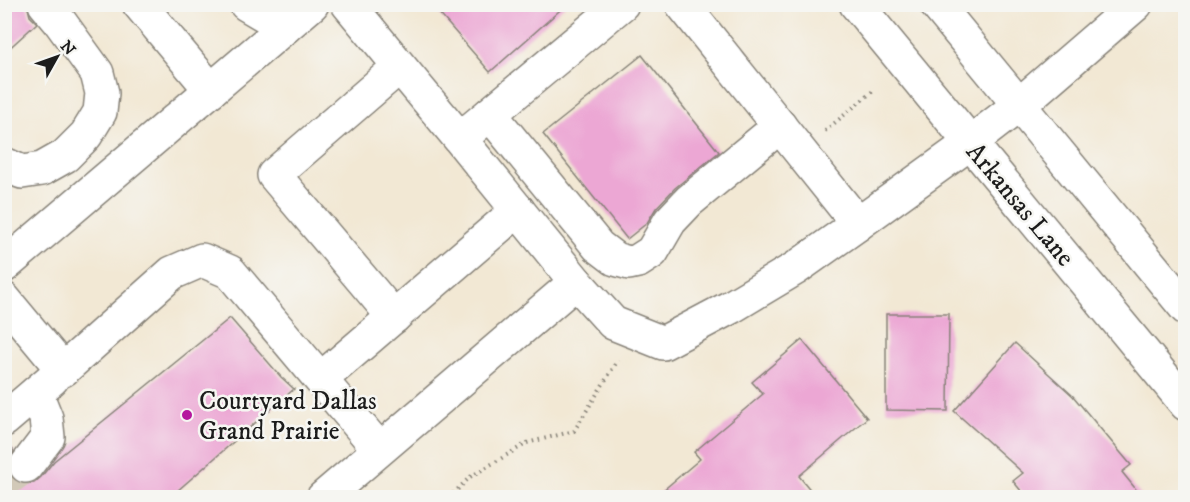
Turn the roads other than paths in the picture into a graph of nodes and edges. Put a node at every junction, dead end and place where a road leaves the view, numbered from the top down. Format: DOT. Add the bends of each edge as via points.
graph roads {
  1 [pos="45,4"];
  2 [pos="139,4"];
  3 [pos="246,4"];
  4 [pos="312,4"];
  5 [pos="348,4"];
  6 [pos="622,4"];
  7 [pos="681,4"];
  8 [pos="856,4"];
  9 [pos="936,4"];
  10 [pos="1136,4"];
  11 [pos="285,27"];
  12 [pos="399,67"];
  13 [pos="211,90"];
  14 [pos="1019,105"];
  15 [pos="490,114"];
  16 [pos="780,126"];
  17 [pos="460,139"];
  18 [pos="970,143"];
  19 [pos="4,164"];
  20 [pos="518,210"];
  21 [pos="858,224"];
  22 [pos="4,266"];
  23 [pos="576,282"];
  24 [pos="4,299"];
  25 [pos="1185,308"];
  26 [pos="394,317"];
  27 [pos="63,370"];
  28 [pos="321,380"];
  29 [pos="36,393"];
  30 [pos="1185,404"];
  31 [pos="4,420"];
  32 [pos="379,449"];
  33 [pos="26,466"];
  34 [pos="323,498"];
  1 -- 19 [label="main road" via="97,74 102,93 100,112 86,135 65,156 42,169 22,172"];
  2 -- 13 [label="main road"];
  3 -- 11 [label="main road"];
  4 -- 11 [label="main road"];
  5 -- 12 [label="main road"];
  6 -- 15 [label="main road"];
  7 -- 16 [label="main road"];
  8 -- 18 [label="main road, Arkansas Lane"];
  9 -- 14 [label="main road"];
  10 -- 14 [label="main road"];
  11 -- 13 [label="main road"];
  12 -- 17 [label="main road"];
  12 -- 26 [label="main road" via="274,175"];
  13 -- 22 [label="main road"];
  14 -- 18 [label="main road"];
  14 -- 25 [label="main road"];
  15 -- 16 [label="main road" via="598,246 615,259 629,263 652,252 670,221 689,201"];
  15 -- 17 [label="main road"];
  16 -- 21 [label="main road"];
  17 -- 20 [label="main road"];
  18 -- 21 [label="main road"];
  18 -- 30 [label="main road, Arkansas Lane"];
  20 -- 23 [label="main road"];
  20 -- 26 [label="main road"];
  21 -- 23 [label="main road" via="796,268 663,343 613,323"];
  23 -- 32 [label="main road"];
  24 -- 27 [label="main road"];
  26 -- 28 [label="main road"];
  27 -- 28 [label="main road" via="172,273 202,260 230,272"];
  27 -- 29 [label="main road"];
  28 -- 32 [label="main road"];
  29 -- 31 [label="main road"];
  29 -- 33 [label="main road" via="46,418 48,437"];
  32 -- 34 [label="main road"];
}
